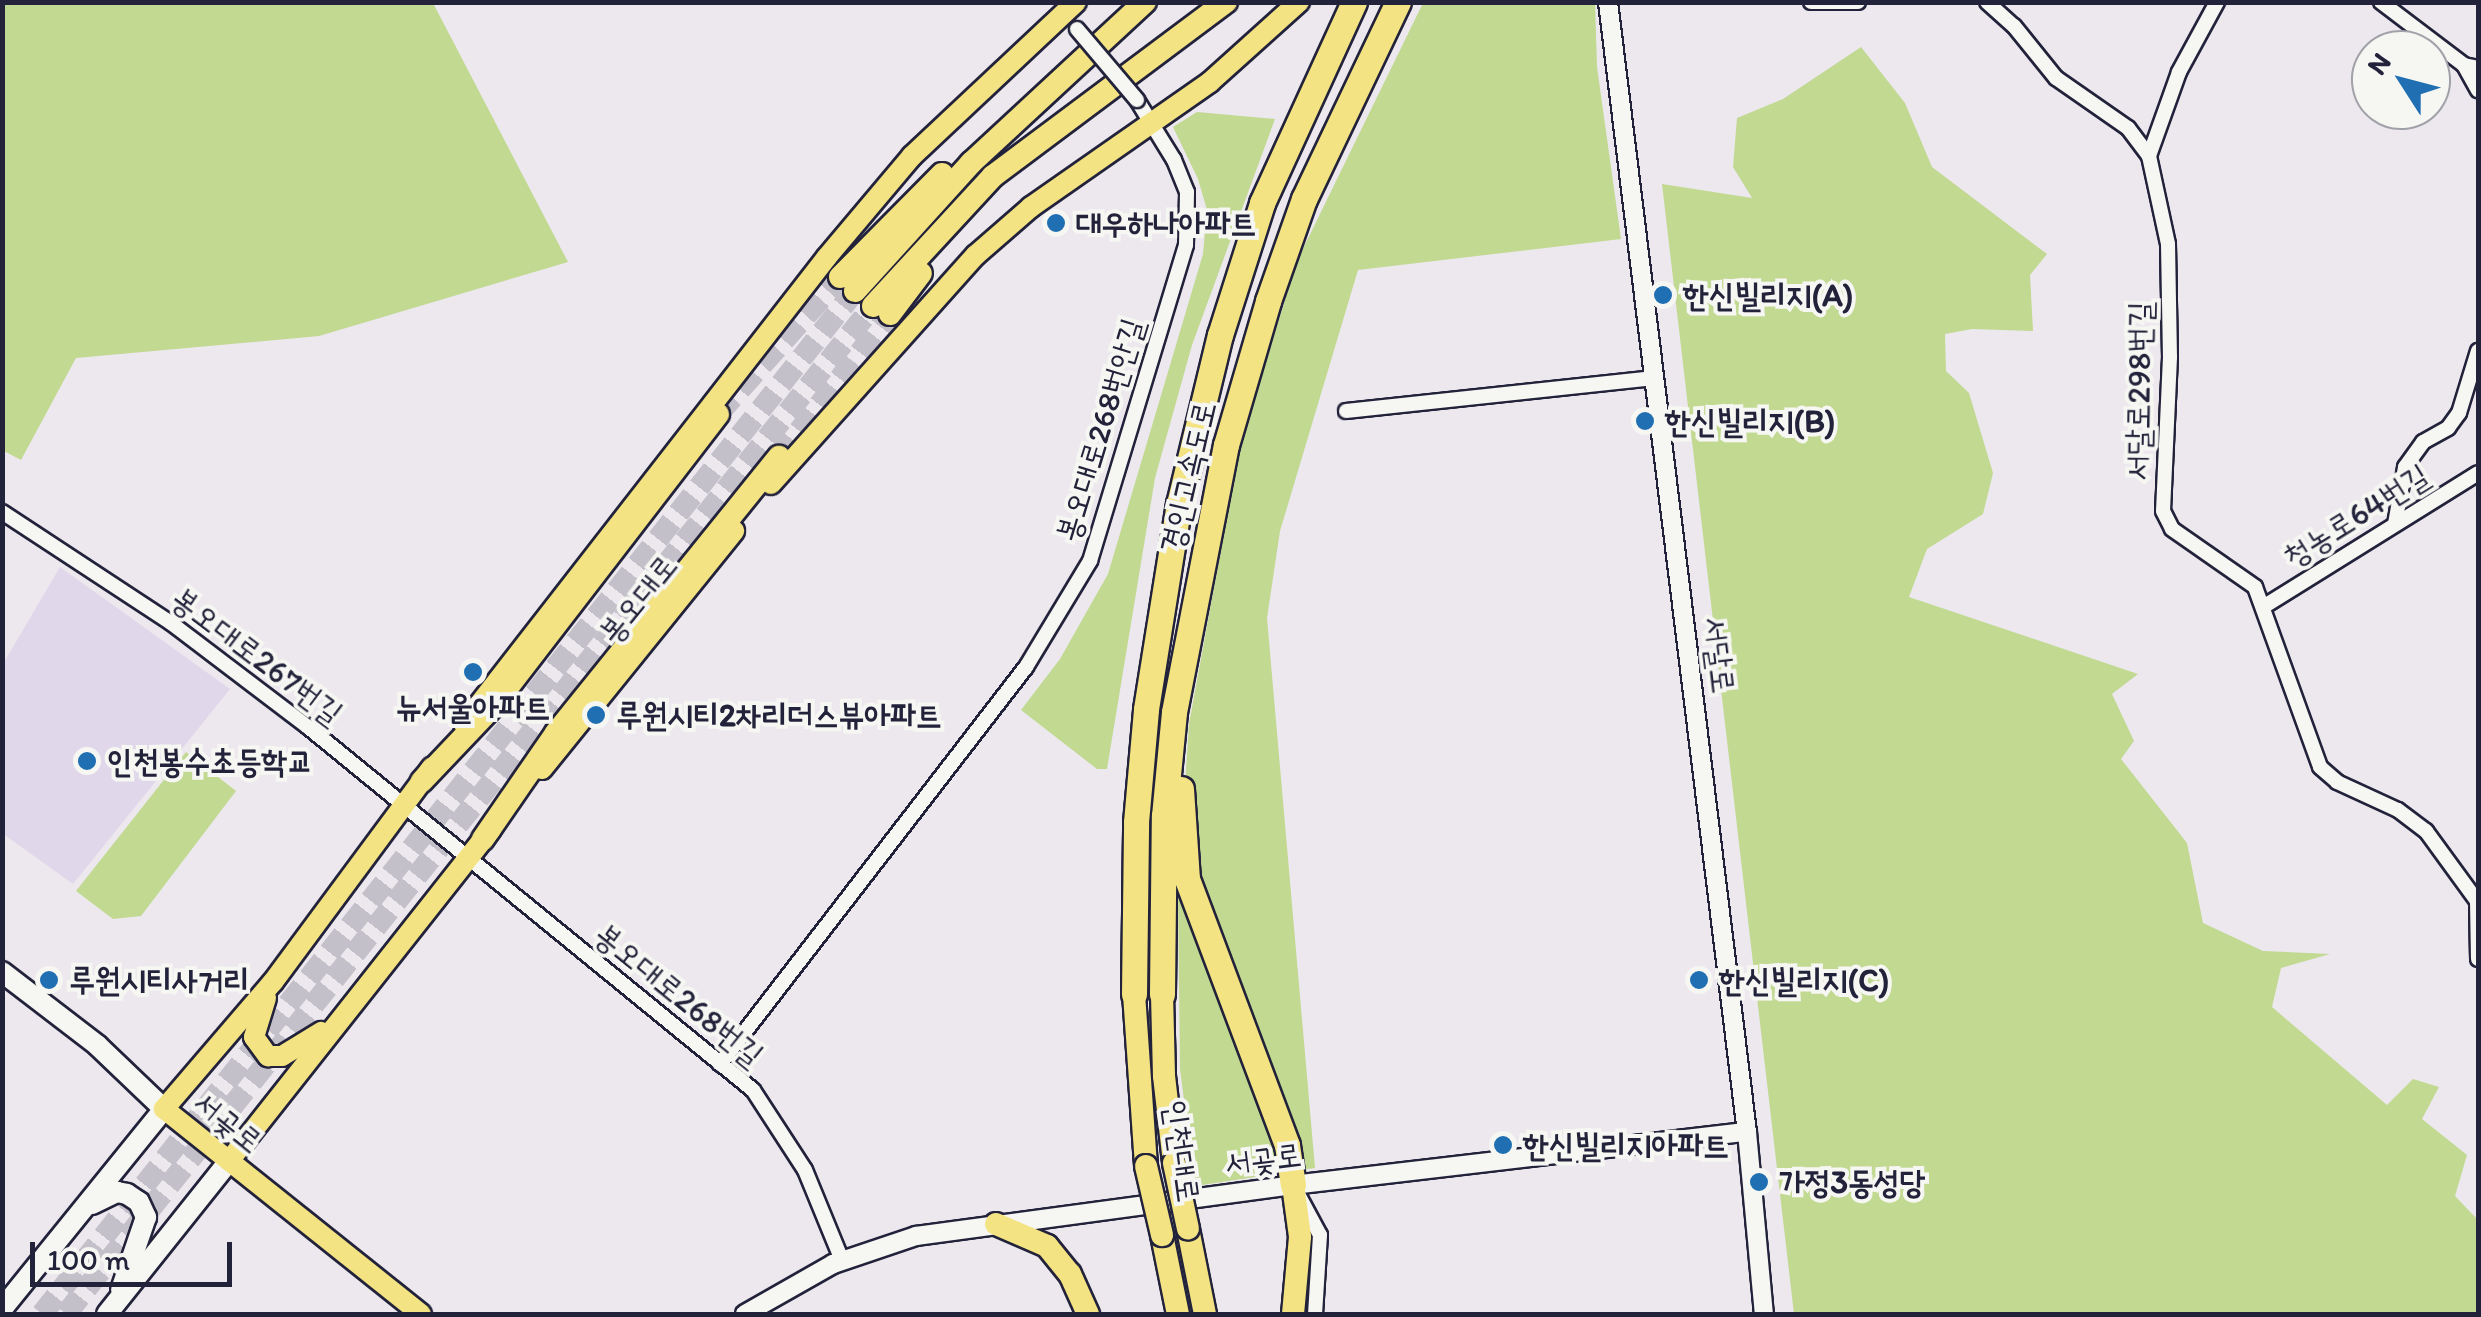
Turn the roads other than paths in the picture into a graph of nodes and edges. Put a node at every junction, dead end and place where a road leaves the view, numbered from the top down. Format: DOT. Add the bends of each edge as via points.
graph roads {
  1 [pos="1128,2"];
  2 [pos="1145,2"];
  3 [pos="1226,2"];
  4 [pos="1299,2"];
  5 [pos="1354,2"];
  6 [pos="1398,2"];
  7 [pos="1608,2"];
  8 [pos="1810,2"];
  9 [pos="1858,2"];
  10 [pos="1987,2"];
  11 [pos="2217,2"];
  12 [pos="2381,2"];
  13 [pos="1072,15"];
  14 [pos="2471,67"];
  15 [pos="2478,90"];
  16 [pos="1150,124"];
  17 [pos="2149,156"];
  18 [pos="864,297"];
  19 [pos="2478,351"];
  20 [pos="1654,378"];
  21 [pos="1346,412"];
  22 [pos="718,414"];
  23 [pos="779,457"];
  24 [pos="2478,472"];
  25 [pos="2,512"];
  26 [pos="2395,524"];
  27 [pos="2264,607"];
  28 [pos="1174,712"];
  29 [pos="422,781"];
  30 [pos="402,807"];
  31 [pos="475,848"];
  32 [pos="2478,901"];
  33 [pos="2478,960"];
  34 [pos="2,972"];
  35 [pos="273,982"];
  36 [pos="1134,994"];
  37 [pos="1162,994"];
  38 [pos="340,1018"];
  39 [pos="720,1064"];
  40 [pos="164,1108"];
  41 [pos="1747,1132"];
  42 [pos="229,1162"];
  43 [pos="1292,1185"];
  44 [pos="79,1214"];
  45 [pos="996,1224"];
  46 [pos="842,1260"];
  47 [pos="2,1309"];
  48 [pos="112,1309"];
  49 [pos="421,1314"];
  50 [pos="745,1314"];
  51 [pos="1088,1314"];
  52 [pos="1178,1314"];
  53 [pos="1205,1314"];
  54 [pos="1293,1314"];
  55 [pos="1315,1314"];
  56 [pos="1764,1314"];
  1 -- 18 [label="highway" via="968,148"];
  2 -- 18 [label="highway" via="971,163"];
  3 -- 18 [label="highway" via="994,176"];
  4 -- 16 [label="main road, 봉오대로" via="1210,82"];
  5 -- 36 [label="highway, 경인고속도로" via="1262,203 1178,504 1146,709 1136,822"];
  6 -- 28 [label="highway, 경인고속도로" via="1304,199 1268,301 1226,445"];
  7 -- 20 [label="street, 서달로"];
  8 -- 9 [label="street"];
  10 -- 17 [label="street" via="2056,78 2128,128"];
  11 -- 17 [label="street" via="2179,72"];
  12 -- 14 [label="street"];
  13 -- 16 [label="street, 봉오대로268번안길, bridge"];
  13 -- 29 [label="main road, 봉오대로" via="912,156 827,256"];
  14 -- 15 [label="street"];
  16 -- 31 [label="main road, 봉오대로" via="976,255 778,475"];
  16 -- 39 [label="street, 봉오대로268번안길" via="1186,192 1186,245 1090,561 1026,667"];
  17 -- 27 [label="street, 서달로298번길" via="2168,244 2164,511 2186,542 2255,588"];
  19 -- 26 [label="street" via="2459,413 2405,467"];
  20 -- 21 [label="street"];
  20 -- 41 [label="street, 서달로"];
  22 -- 29 [label="highway" via="494,705"];
  23 -- 31 [label="highway" via="556,733"];
  24 -- 26 [label="street, 청농로64번길"];
  25 -- 30 [label="street, 봉오대로267번길" via="171,624"];
  26 -- 27 [label="street, 청농로64번길"];
  27 -- 32 [label="street, 서달로298번길" via="2320,767 2426,831"];
  28 -- 37 [label="highway, 경인고속도로" via="1164,816"];
  28 -- 43 [label="highway" via="1187,879 1287,1145"];
  29 -- 30 [label="main road, 봉오대로"];
  30 -- 31 [label="street, 봉오대로267번길"];
  30 -- 35 [label="main road, 봉오대로"];
  31 -- 38 [label="main road, 봉오대로"];
  31 -- 39 [label="street, 봉오대로268번길"];
  32 -- 33 [label="street, 서달로298번길"];
  34 -- 40 [label="main road, 서곶로" via="97,1045"];
  35 -- 38 [label="main road" via="254,1038 268,1056 282,1056"];
  35 -- 40 [label="main road, 봉오대로"];
  36 -- 52 [label="highway, 인천대로, bridge" via="1146,1166"];
  37 -- 53 [label="highway, 인천대로, bridge" via="1174,1164"];
  38 -- 42 [label="main road, 봉오대로"];
  39 -- 46 [label="street, 봉오대로268번길" via="753,1090 805,1170"];
  40 -- 42 [label="main road, 서곶로"];
  40 -- 44 [label="main road, 봉오대로"];
  41 -- 43 [label="street, 서곶로"];
  41 -- 56 [label="street, 서달로"];
  42 -- 48 [label="main road, 봉오대로"];
  42 -- 49 [label="main road, 서곶로"];
  43 -- 45 [label="street, 서곶로"];
  43 -- 54 [label="highway" via="1300,1237"];
  43 -- 55 [label="street" via="1320,1235"];
  44 -- 47 [label="main road, 봉오대로"];
  44 -- 48 [label="main road" via="117,1192 139,1202 146,1216"];
  45 -- 46 [label="street, 서곶로" via="916,1236"];
  45 -- 51 [label="highway" via="1047,1246 1070,1274"];
  46 -- 50 [label="street, 서곶로"];
}
